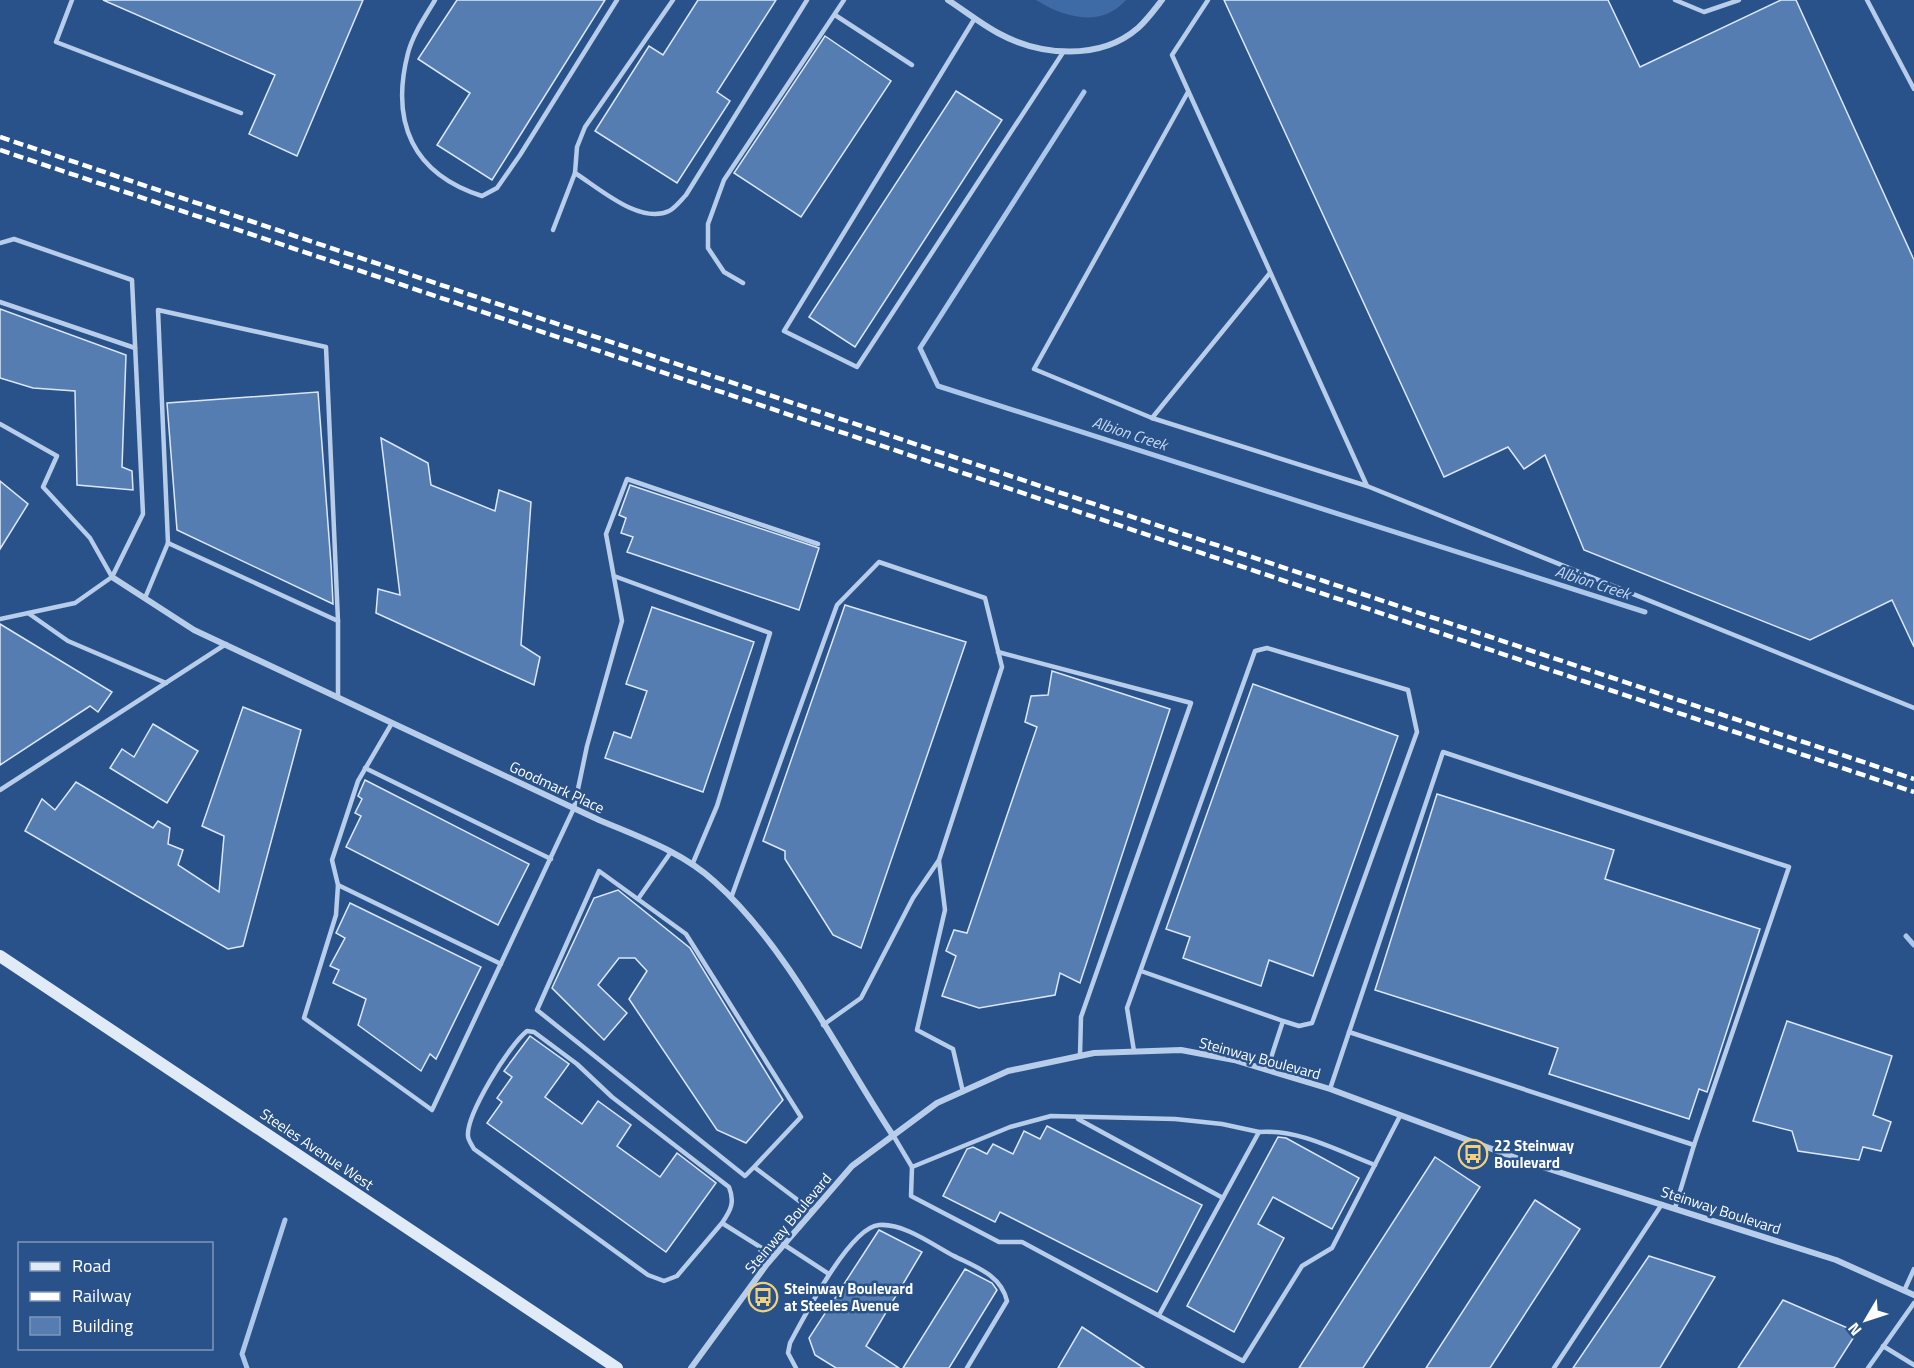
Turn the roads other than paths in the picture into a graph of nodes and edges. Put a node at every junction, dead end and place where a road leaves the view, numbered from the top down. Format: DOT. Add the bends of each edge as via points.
graph roads {
  1 [pos="72,0"];
  2 [pos="435,0"];
  3 [pos="617,0"];
  4 [pos="673,0"];
  5 [pos="807,0"];
  6 [pos="844,0"];
  7 [pos="948,0"];
  8 [pos="1162,0"];
  9 [pos="1208,0"];
  10 [pos="1675,0"];
  11 [pos="1739,0"];
  12 [pos="1868,0"];
  13 [pos="835,15"];
  14 [pos="975,18"];
  15 [pos="1064,51"];
  16 [pos="912,65"];
  17 [pos="1914,89"];
  18 [pos="1188,92"];
  19 [pos="241,113"];
  20 [pos="575,173"];
  21 [pos="553,230"];
  22 [pos="0,243"];
  23 [pos="1270,273"];
  24 [pos="743,283"];
  25 [pos="0,302"];
  26 [pos="135,348"];
  27 [pos="1152,418"];
  28 [pos="0,424"];
  29 [pos="1367,486"];
  30 [pos="168,543"];
  31 [pos="818,544"];
  32 [pos="614,576"];
  33 [pos="112,577"];
  34 [pos="145,598"];
  35 [pos="28,613"];
  36 [pos="0,619"];
  37 [pos="338,621"];
  38 [pos="226,644"];
  39 [pos="998,652"];
  40 [pos="166,683"];
  41 [pos="338,697"];
  42 [pos="1914,708"];
  43 [pos="392,723"];
  44 [pos="365,768"];
  45 [pos="0,790"];
  46 [pos="574,808"];
  47 [pos="670,852"];
  48 [pos="551,859"];
  49 [pos="939,860"];
  50 [pos="692,865"];
  51 [pos="338,885"];
  52 [pos="731,898"];
  53 [pos="638,899"];
  54 [pos="0,956"];
  55 [pos="501,964"];
  56 [pos="1141,971"];
  57 [pos="1283,1021"];
  58 [pos="823,1025"];
  59 [pos="1349,1032"];
  60 [pos="1134,1051"];
  61 [pos="1080,1055"];
  62 [pos="1267,1070"];
  63 [pos="1330,1089"];
  64 [pos="963,1092"];
  65 [pos="1400,1116"];
  66 [pos="1076,1118"];
  67 [pos="1259,1132"];
  68 [pos="892,1134"];
  69 [pos="1694,1145"];
  70 [pos="1375,1165"];
  71 [pos="754,1167"];
  72 [pos="912,1167"];
  73 [pos="1223,1198"];
  74 [pos="1662,1204"];
  75 [pos="1675,1208"];
  76 [pos="811,1210"];
  77 [pos="722,1223"];
  78 [pos="783,1244"];
  79 [pos="773,1256"];
  80 [pos="1914,1269"];
  81 [pos="829,1274"];
  82 [pos="1904,1291"];
  83 [pos="1914,1295"];
  84 [pos="1914,1303"];
  85 [pos="1158,1316"];
  86 [pos="1883,1346"];
  87 [pos="1914,1365"];
  88 [pos="617,1368"];
  89 [pos="691,1368"];
  90 [pos="796,1368"];
  91 [pos="967,1368"];
  92 [pos="1554,1368"];
  93 [pos="1868,1368"];
  1 -- 19 [label="lane" via="56,42"];
  2 -- 3 [label="lane" via="407,60 402,107 408,136 417,154 433,171 459,189 482,196 497,188 520,155"];
  4 -- 20 [label="lane" via="585,128 577,147"];
  5 -- 20 [label="lane" via="687,195 670,211 652,216 638,213"];
  6 -- 13 [label="lane"];
  7 -- 14 [label="street"];
  8 -- 15 [label="street" via="1139,27 1118,42"];
  9 -- 18 [label="lane" via="1172,55"];
  10 -- 11 [label="lane" via="1704,12"];
  12 -- 17 [label="lane"];
  13 -- 16 [label="lane"];
  13 -- 24 [label="lane" via="724,180 708,224 708,248 724,272"];
  14 -- 15 [label="street" via="999,34 1032,46"];
  14 -- 15 [label="lane" via="784,331 857,367"];
  18 -- 23 [label="lane"];
  18 -- 27 [label="lane" via="1034,369"];
  20 -- 21 [label="lane"];
  22 -- 26 [label="lane" via="14,239 132,280"];
  23 -- 27 [label="lane"];
  23 -- 29 [label="lane"];
  25 -- 26 [label="lane"];
  26 -- 33 [label="lane" via="142,514"];
  27 -- 29 [label="lane"];
  28 -- 33 [label="lane" via="57,456 43,487 90,538"];
  29 -- 42 [label="lane"];
  30 -- 34 [label="lane"];
  30 -- 37 [label="lane"];
  30 -- 37 [label="lane" via="158,310 326,347"];
  31 -- 32 [label="lane" via="627,478 606,534"];
  32 -- 46 [label="lane" via="621,621 586,746"];
  32 -- 50 [label="lane" via="770,633 717,806"];
  33 -- 34 [label="street, Goodmark Place"];
  33 -- 35 [label="lane" via="75,603"];
  34 -- 38 [label="street, Goodmark Place" via="195,630"];
  35 -- 36 [label="lane"];
  35 -- 40 [label="lane" via="68,640"];
  37 -- 41 [label="lane"];
  38 -- 40 [label="lane"];
  38 -- 41 [label="street, Goodmark Place"];
  39 -- 49 [label="lane" via="1002,667"];
  39 -- 52 [label="lane" via="985,598 879,562 837,605"];
  39 -- 61 [label="lane" via="1191,703 1081,1017"];
  40 -- 45 [label="lane"];
  41 -- 43 [label="street, Goodmark Place"];
  43 -- 44 [label="lane"];
  43 -- 46 [label="street, Goodmark Place"];
  44 -- 48 [label="lane"];
  44 -- 51 [label="lane" via="357,781 332,860"];
  46 -- 47 [label="street, Goodmark Place"];
  46 -- 48 [label="lane"];
  47 -- 50 [label="street, Goodmark Place"];
  47 -- 53 [label="lane"];
  48 -- 55 [label="lane"];
  49 -- 58 [label="lane" via="913,898 861,998"];
  49 -- 64 [label="lane" via="945,910 917,1030 953,1049"];
  50 -- 52 [label="street, Goodmark Place"];
  51 -- 55 [label="lane"];
  51 -- 55 [label="lane" via="336,915 304,1018 432,1110"];
  52 -- 58 [label="street, Goodmark Place" via="756,924"];
  53 -- 71 [label="lane" via="686,934 801,1117"];
  53 -- 71 [label="lane" via="599,871 537,1010 745,1176"];
  54 -- 88 [label="main road, Steeles Avenue West"];
  56 -- 57 [label="lane"];
  56 -- 57 [label="lane" via="1255,651 1267,648 1408,690 1417,732 1312,1023 1299,1026"];
  56 -- 60 [label="lane" via="1127,1008"];
  57 -- 62 [label="lane"];
  58 -- 68 [label="street, Goodmark Place"];
  59 -- 63 [label="lane"];
  59 -- 69 [label="lane"];
  59 -- 69 [label="lane" via="1443,752 1789,867"];
  60 -- 61 [label="street, Steinway Boulevard"];
  60 -- 62 [label="street, Steinway Boulevard" via="1181,1050"];
  61 -- 64 [label="street, Steinway Boulevard" via="1008,1071"];
  62 -- 63 [label="street, Steinway Boulevard"];
  63 -- 65 [label="street, Steinway Boulevard"];
  64 -- 68 [label="street, Steinway Boulevard" via="937,1103"];
  65 -- 70 [label="lane"];
  65 -- 74 [label="street, Steinway Boulevard" via="1527,1162"];
  66 -- 67 [label="lane" via="1175,1119"];
  66 -- 72 [label="lane" via="1051,1116 1010,1127"];
  66 -- 73 [label="lane"];
  67 -- 70 [label="lane" via="1277,1131 1303,1137"];
  67 -- 73 [label="lane"];
  68 -- 72 [label="lane"];
  68 -- 76 [label="street, Steinway Boulevard" via="852,1166"];
  69 -- 75 [label="lane"];
  70 -- 85 [label="lane" via="1332,1248 1302,1266 1243,1361"];
  71 -- 76 [label="lane"];
  72 -- 85 [label="lane" via="911,1196 999,1242 1022,1242"];
  73 -- 85 [label="lane"];
  74 -- 75 [label="street, Steinway Boulevard"];
  74 -- 92 [label="lane"];
  75 -- 82 [label="street, Steinway Boulevard" via="1836,1260"];
  76 -- 78 [label="street, Steinway Boulevard"];
  77 -- 77 [label="lane" via="677,1276 663,1281 648,1275 474,1149 468,1138 469,1127 509,1048 527,1032 534,1032 729,1187 733,1198"];
  77 -- 79 [label="lane"];
  78 -- 79 [label="street, Steinway Boulevard"];
  78 -- 81 [label="lane"];
  79 -- 89 [label="street, Steinway Boulevard"];
  80 -- 82 [label="lane"];
  81 -- 90 [label="lane" via="790,1343 788,1353"];
  81 -- 91 [label="lane" via="862,1232 878,1225 897,1227 987,1272 1004,1288 1007,1301"];
  82 -- 83 [label="street, Steinway Boulevard"];
  84 -- 86 [label="lane"];
  86 -- 87 [label="lane"];
  86 -- 93 [label="lane"];
}
